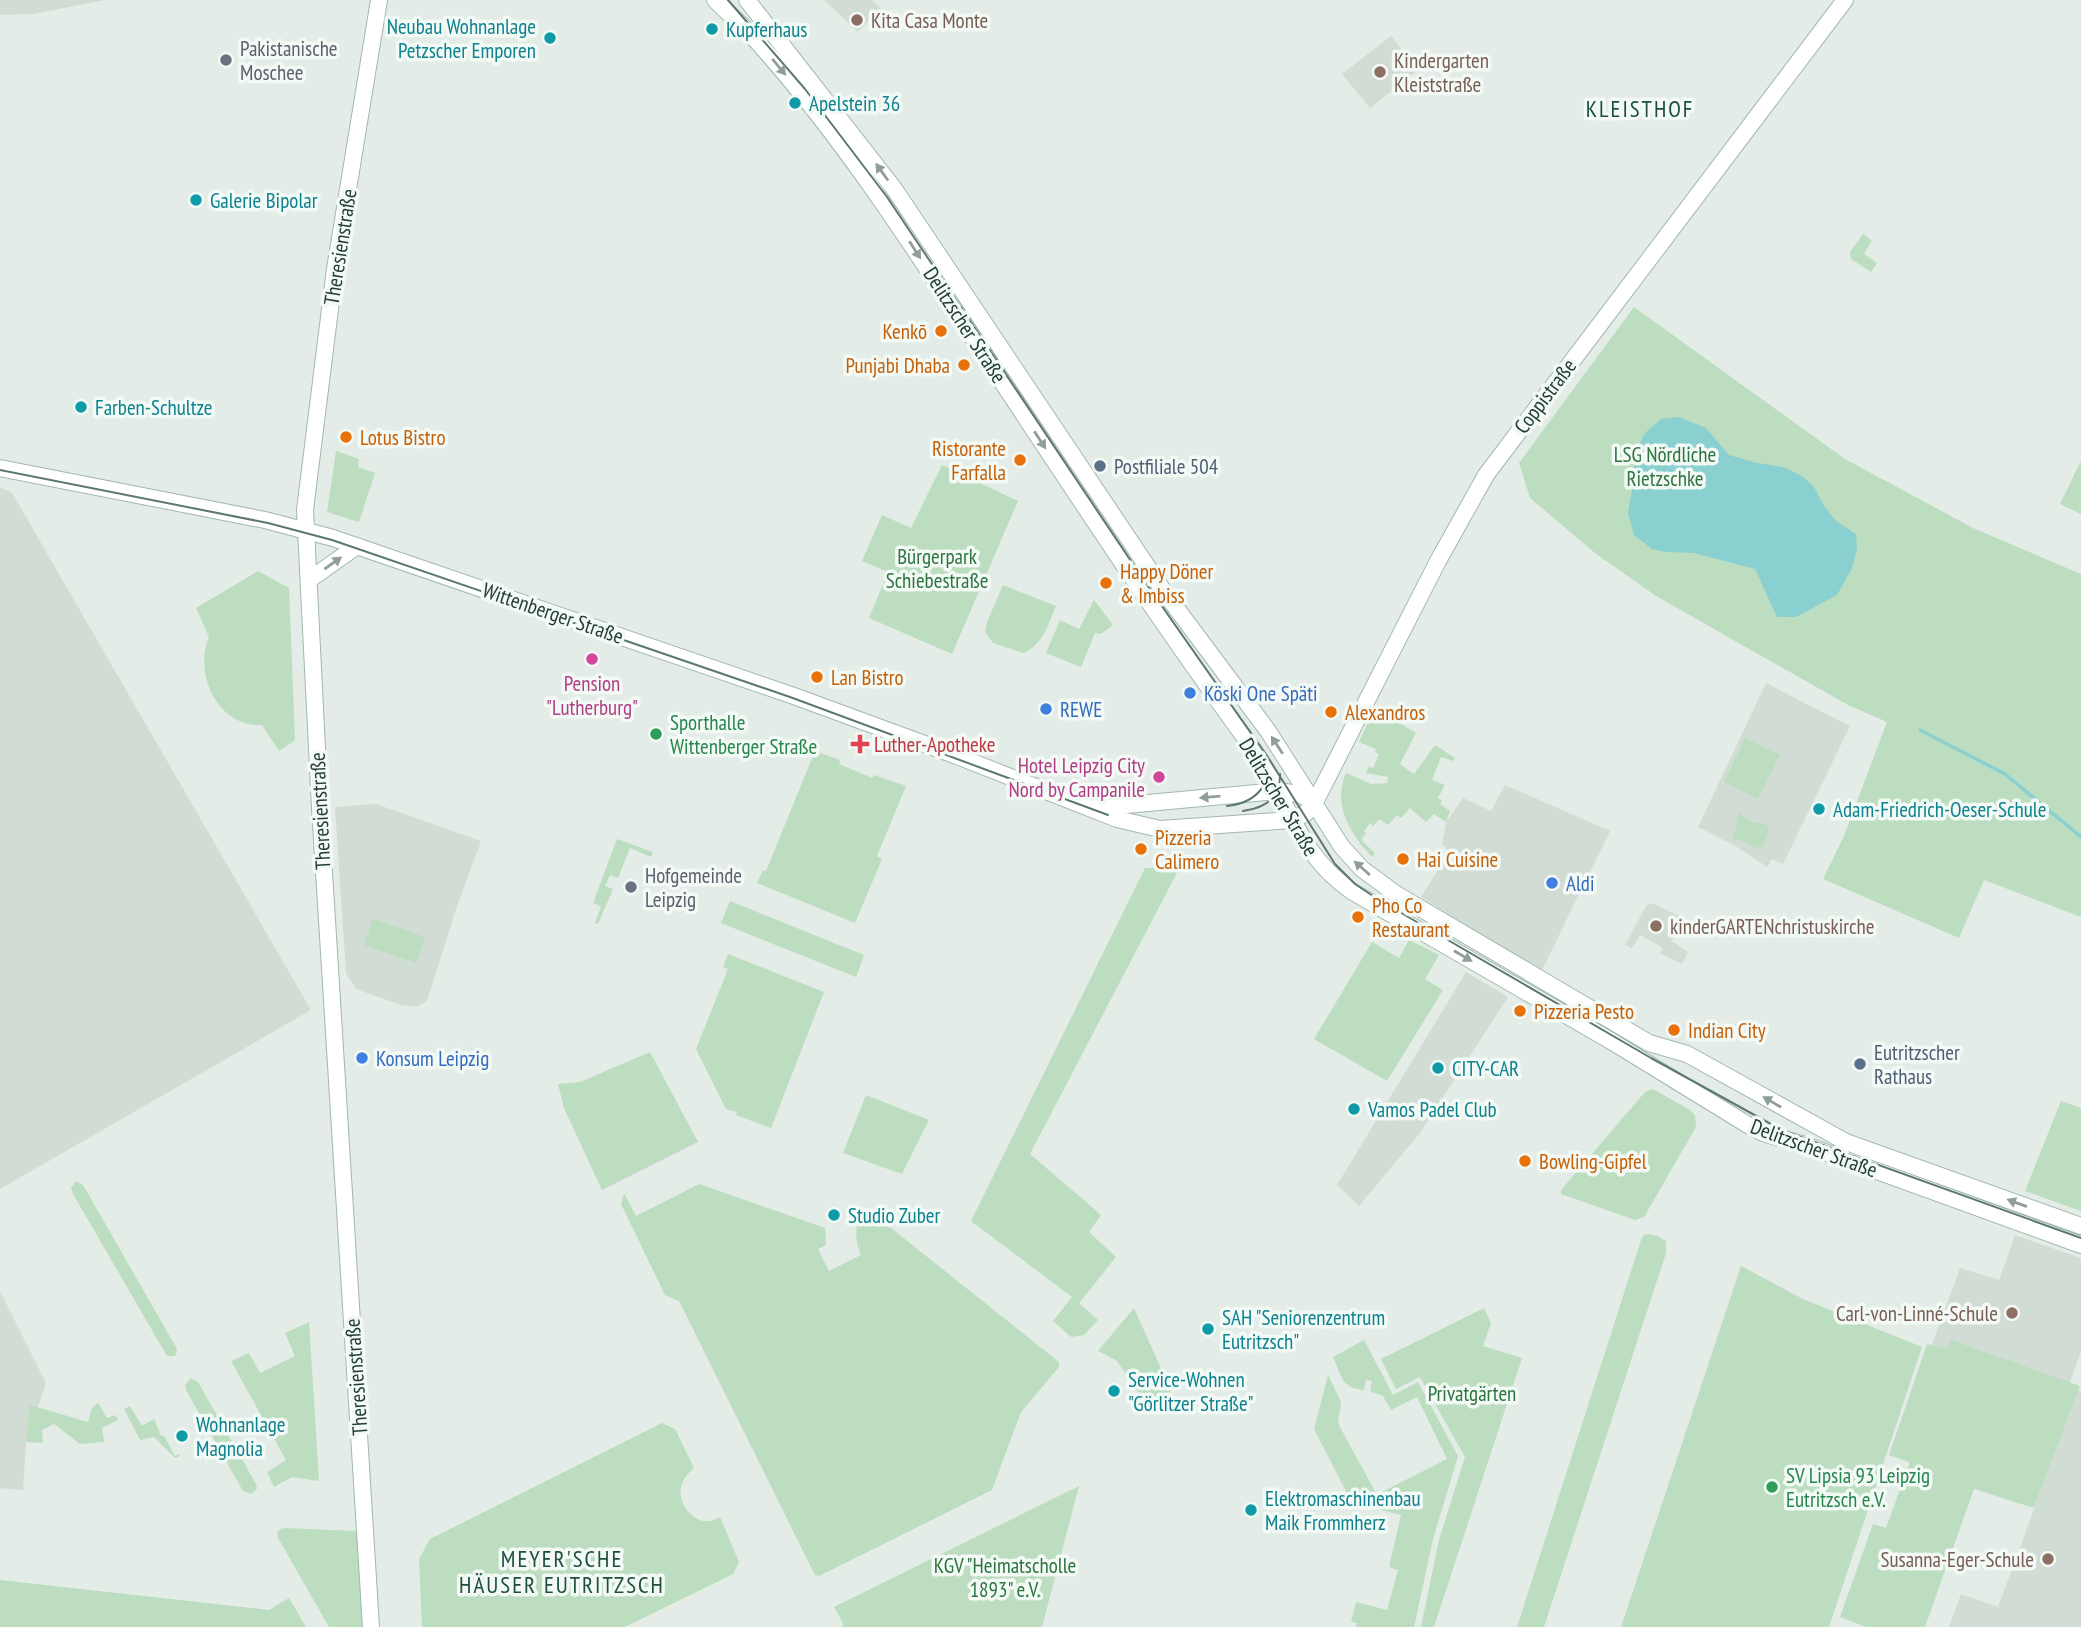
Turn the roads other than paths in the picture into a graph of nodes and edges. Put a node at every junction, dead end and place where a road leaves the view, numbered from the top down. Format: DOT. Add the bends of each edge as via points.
graph roads {
  1 [pos="379,0"];
  2 [pos="715,0"];
  3 [pos="747,0"];
  4 [pos="1845,0"];
  5 [pos="0,468"];
  6 [pos="306,530"];
  7 [pos="357,546"];
  8 [pos="309,580"];
  9 [pos="1278,791"];
  10 [pos="1315,802"];
  11 [pos="1091,808"];
  12 [pos="1292,820"];
  13 [pos="2081,1226"];
  14 [pos="2081,1245"];
  15 [pos="371,1627"];
  1 -- 6 [label="main road, Theresienstraße" via="334,276"];
  2 -- 9 [label="main road, Delitzscher Straße, one-way" via="800,92 883,200 1108,545 1250,744"];
  10 -- 3 [label="main road, Delitzscher Straße, one-way" via="1165,593 895,190"];
  4 -- 10 [label="main road, Coppistraße" via="1486,475"];
  5 -- 6 [label="main road, Wittenberger Straße"];
  6 -- 7 [label="main road, Wittenberger Straße"];
  6 -- 8 [label="main road, Theresienstraße"];
  8 -- 7 [label="main road, one-way"];
  7 -- 11 [label="main road, Wittenberger Straße" via="794,696"];
  8 -- 15 [label="main road, Theresienstraße"];
  9 -- 10 [label="main road, Wittenberger Straße"];
  9 -- 11 [label="main road, Wittenberger Straße, one-way"];
  9 -- 12 [label="main road, Delitzscher Straße"];
  10 -- 12 [label="main road, Coppistraße"];
  13 -- 10 [label="main road, Delitzscher Straße, one-way" via="1846,1142 1687,1054 1648,1043 1379,883 1345,851"];
  11 -- 12 [label="main road, Wittenberger Straße" via="1160,829"];
  12 -- 14 [label="main road, Delitzscher Straße, one-way" via="1324,869 1353,892 1748,1125"];
}
